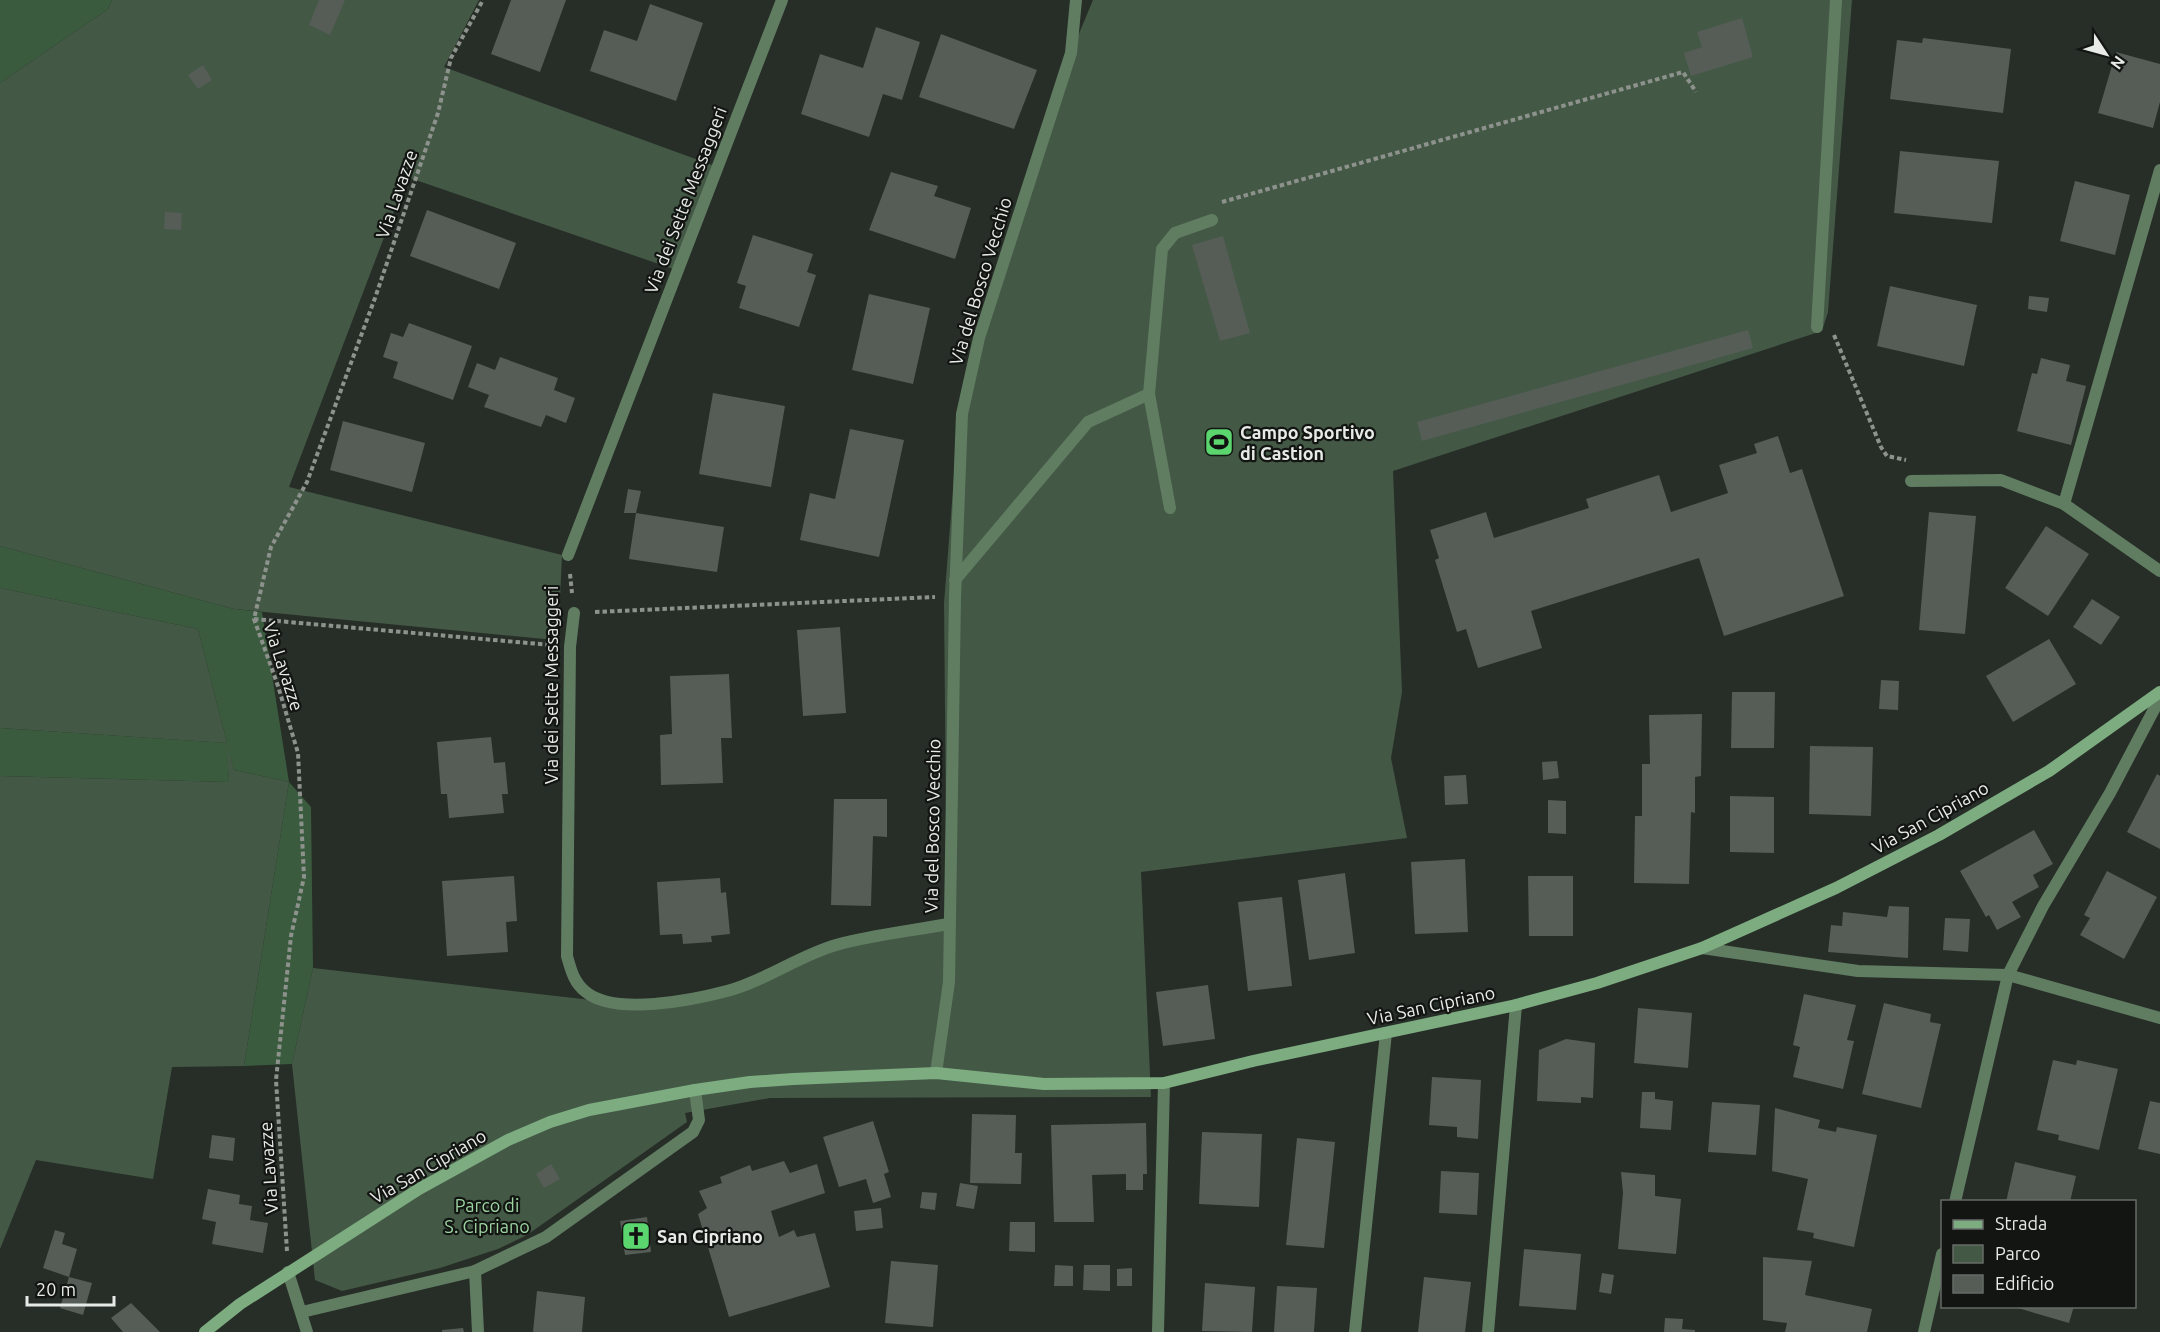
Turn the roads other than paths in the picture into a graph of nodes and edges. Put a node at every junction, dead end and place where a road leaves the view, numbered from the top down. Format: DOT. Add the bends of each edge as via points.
graph roads {
  1 [pos="782,0"];
  2 [pos="1076,0"];
  3 [pos="1836,0"];
  4 [pos="2160,170"];
  5 [pos="1212,220"];
  6 [pos="1817,327"];
  7 [pos="1149,394"];
  8 [pos="1911,481"];
  9 [pos="2064,504"];
  10 [pos="1170,508"];
  11 [pos="568,555"];
  12 [pos="2160,571"];
  13 [pos="955,580"];
  14 [pos="574,613"];
  15 [pos="2160,692"];
  16 [pos="2160,698"];
  17 [pos="948,924"];
  18 [pos="1702,948"];
  19 [pos="2007,975"];
  20 [pos="1516,1005"];
  21 [pos="2160,1017"];
  22 [pos="1386,1033"];
  23 [pos="936,1073"];
  24 [pos="1164,1083"];
  25 [pos="695,1090"];
  26 [pos="1955,1200"];
  27 [pos="1941,1258"];
  28 [pos="475,1271"];
  29 [pos="288,1272"];
  30 [pos="302,1312"];
  31 [pos="205,1332"];
  32 [pos="307,1332"];
  33 [pos="478,1332"];
  34 [pos="1158,1332"];
  35 [pos="1355,1332"];
  36 [pos="1488,1332"];
  37 [pos="1924,1332"];
  1 -- 11 [label="street, Via dei Sette Messaggeri"];
  2 -- 13 [label="street, Via del Bosco Vecchio" via="1071,53 967,386 962,414"];
  3 -- 6 [label="street"];
  4 -- 9 [label="street"];
  5 -- 7 [label="street" via="1174,233 1162,249"];
  7 -- 10 [label="street"];
  7 -- 13 [label="street" via="1088,422"];
  8 -- 9 [label="street" via="2001,480"];
  9 -- 12 [label="street"];
  13 -- 17 [label="street, Via del Bosco Vecchio"];
  14 -- 17 [label="street, Via dei Sette Messaggeri" via="570,646 567,956 574,980 586,992 610,1003 666,1003 728,991 836,945"];
  15 -- 18 [label="main road, Via San Cipriano" via="2049,771 1939,835 1836,888"];
  16 -- 19 [label="street"];
  17 -- 23 [label="street, Via del Bosco Vecchio" via="948,982"];
  18 -- 19 [label="street, Via San Cipriano" via="1858,971"];
  18 -- 20 [label="main road, Via San Cipriano"];
  19 -- 21 [label="street, Via San Cipriano"];
  19 -- 26 [label="street"];
  20 -- 22 [label="main road, Via San Cipriano"];
  20 -- 36 [label="street"];
  22 -- 24 [label="main road, Via San Cipriano"];
  22 -- 35 [label="street"];
  23 -- 24 [label="main road, Via San Cipriano" via="1044,1084"];
  23 -- 25 [label="main road, Via San Cipriano" via="760,1081"];
  24 -- 34 [label="street"];
  25 -- 28 [label="street" via="699,1120 693,1132 546,1237"];
  25 -- 29 [label="main road, Via San Cipriano" via="589,1110 508,1140 419,1189"];
  27 -- 37 [label="street"];
  28 -- 30 [label="street"];
  28 -- 33 [label="street"];
  29 -- 30 [label="street"];
  29 -- 31 [label="main road, Via San Cipriano"];
  30 -- 32 [label="street"];
}
